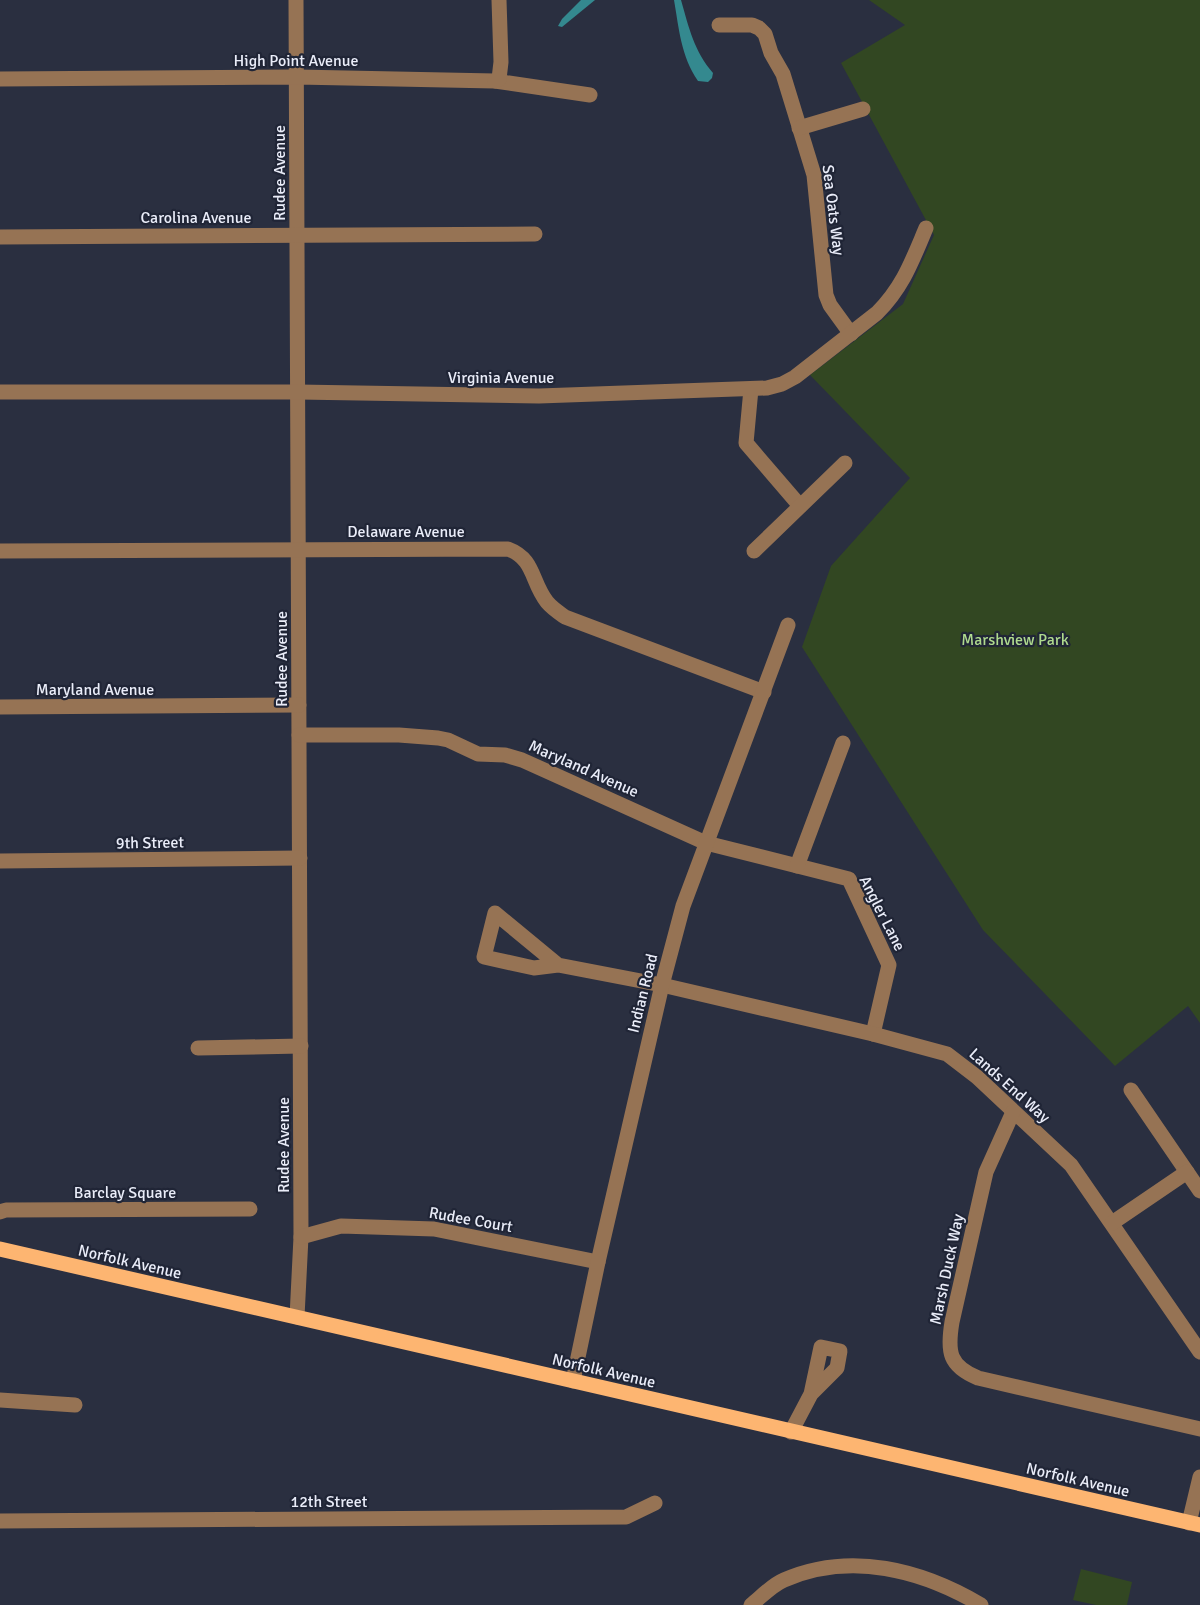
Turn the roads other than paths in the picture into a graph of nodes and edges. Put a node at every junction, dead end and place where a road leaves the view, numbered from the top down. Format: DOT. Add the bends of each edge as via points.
graph roads {
  1 [pos="296,0"];
  2 [pos="500,0"];
  3 [pos="719,25"];
  4 [pos="297,77"];
  5 [pos="0,79"];
  6 [pos="495,81"];
  7 [pos="591,95"];
  8 [pos="863,109"];
  9 [pos="799,128"];
  10 [pos="926,228"];
  11 [pos="297,234"];
  12 [pos="535,234"];
  13 [pos="0,237"];
  14 [pos="851,334"];
  15 [pos="751,389"];
  16 [pos="0,392"];
  17 [pos="298,392"];
  18 [pos="845,463"];
  19 [pos="800,506"];
  20 [pos="299,549"];
  21 [pos="0,550"];
  22 [pos="754,550"];
  23 [pos="788,625"];
  24 [pos="764,692"];
  25 [pos="299,705"];
  26 [pos="0,707"];
  27 [pos="299,735"];
  28 [pos="843,743"];
  29 [pos="706,843"];
  30 [pos="300,858"];
  31 [pos="0,861"];
  32 [pos="797,866"];
  33 [pos="558,965"];
  34 [pos="662,985"];
  35 [pos="873,1034"];
  36 [pos="301,1046"];
  37 [pos="198,1048"];
  38 [pos="1131,1090"];
  39 [pos="1013,1112"];
  40 [pos="1187,1172"];
  41 [pos="1200,1191"];
  42 [pos="250,1209"];
  43 [pos="0,1212"];
  44 [pos="1112,1223"];
  45 [pos="301,1236"];
  46 [pos="0,1249"];
  47 [pos="598,1262"];
  48 [pos="297,1317"];
  49 [pos="1199,1348"];
  50 [pos="573,1382"];
  51 [pos="811,1394"];
  52 [pos="0,1400"];
  53 [pos="75,1405"];
  54 [pos="1200,1430"];
  55 [pos="791,1432"];
  56 [pos="1200,1477"];
  57 [pos="655,1503"];
  58 [pos="0,1521"];
  59 [pos="1194,1524"];
  60 [pos="751,1605"];
  61 [pos="981,1605"];
  1 -- 4 [label="street, Rudee Avenue"];
  2 -- 6 [label="street" via="501,62 499,79"];
  3 -- 9 [label="street, Sea Oats Way" via="752,25 765,34"];
  4 -- 5 [label="street, High Point Avenue"];
  4 -- 6 [label="street, High Point Avenue"];
  4 -- 11 [label="street, Rudee Avenue"];
  6 -- 7 [label="street, High Point Avenue"];
  8 -- 9 [label="street"];
  9 -- 14 [label="street, Sea Oats Way" via="814,175 826,295"];
  10 -- 14 [label="street, Virginia Avenue" via="897,291"];
  11 -- 12 [label="street, Carolina Avenue"];
  11 -- 13 [label="street, Carolina Avenue"];
  11 -- 17 [label="street, Rudee Avenue"];
  14 -- 15 [label="street, Virginia Avenue" via="795,377 782,384"];
  15 -- 17 [label="street, Virginia Avenue" via="539,396"];
  15 -- 19 [label="street" via="746,443"];
  16 -- 17 [label="street, Virginia Avenue"];
  17 -- 20 [label="street, Rudee Avenue"];
  18 -- 19 [label="street"];
  19 -- 22 [label="street"];
  20 -- 21 [label="street, Delaware Avenue"];
  20 -- 24 [label="street, Delaware Avenue" via="508,549 527,562 545,600 565,617"];
  20 -- 25 [label="street, Rudee Avenue"];
  23 -- 24 [label="street, Indian Road"];
  24 -- 29 [label="street, Indian Road"];
  25 -- 26 [label="street, Maryland Avenue"];
  25 -- 27 [label="street, Rudee Avenue"];
  27 -- 29 [label="street, Maryland Avenue" via="399,735 448,740 478,754 522,760"];
  27 -- 30 [label="street, Rudee Avenue"];
  28 -- 32 [label="street"];
  29 -- 32 [label="street, Angler Lane"];
  29 -- 34 [label="street, Indian Road" via="683,906"];
  30 -- 31 [label="street, 9th Street"];
  30 -- 36 [label="street, Rudee Avenue"];
  32 -- 35 [label="street, Angler Lane" via="849,879 889,965"];
  33 -- 33 [label="street" via="540,950 495,913 484,957 534,968"];
  33 -- 34 [label="street, Lands End Way"];
  34 -- 35 [label="street, Lands End Way"];
  34 -- 47 [label="street, Indian Road"];
  35 -- 39 [label="street, Lands End Way" via="947,1054"];
  36 -- 37 [label="street"];
  36 -- 45 [label="street, Rudee Avenue"];
  38 -- 40 [label="street"];
  39 -- 44 [label="street, Lands End Way" via="1071,1165"];
  39 -- 54 [label="street, Marsh Duck Way" via="986,1172 952,1322 953,1362 962,1372 978,1378"];
  40 -- 41 [label="street"];
  40 -- 44 [label="street"];
  42 -- 43 [label="street, Barclay Square"];
  44 -- 49 [label="street, Lands End Way"];
  45 -- 47 [label="street, Rudee Court" via="341,1226 434,1228"];
  45 -- 48 [label="street, Rudee Avenue"];
  46 -- 48 [label="main road, Norfolk Avenue"];
  47 -- 50 [label="street, Indian Road"];
  48 -- 50 [label="main road, Norfolk Avenue"];
  50 -- 55 [label="main road, Norfolk Avenue"];
  51 -- 55 [label="street"];
  52 -- 53 [label="street"];
  55 -- 59 [label="main road, Norfolk Avenue"];
  56 -- 59 [label="street"];
  57 -- 58 [label="street, 12th Street" via="626,1517"];
  60 -- 61 [label="street" via="782,1580 853,1566 908,1572"];
}
